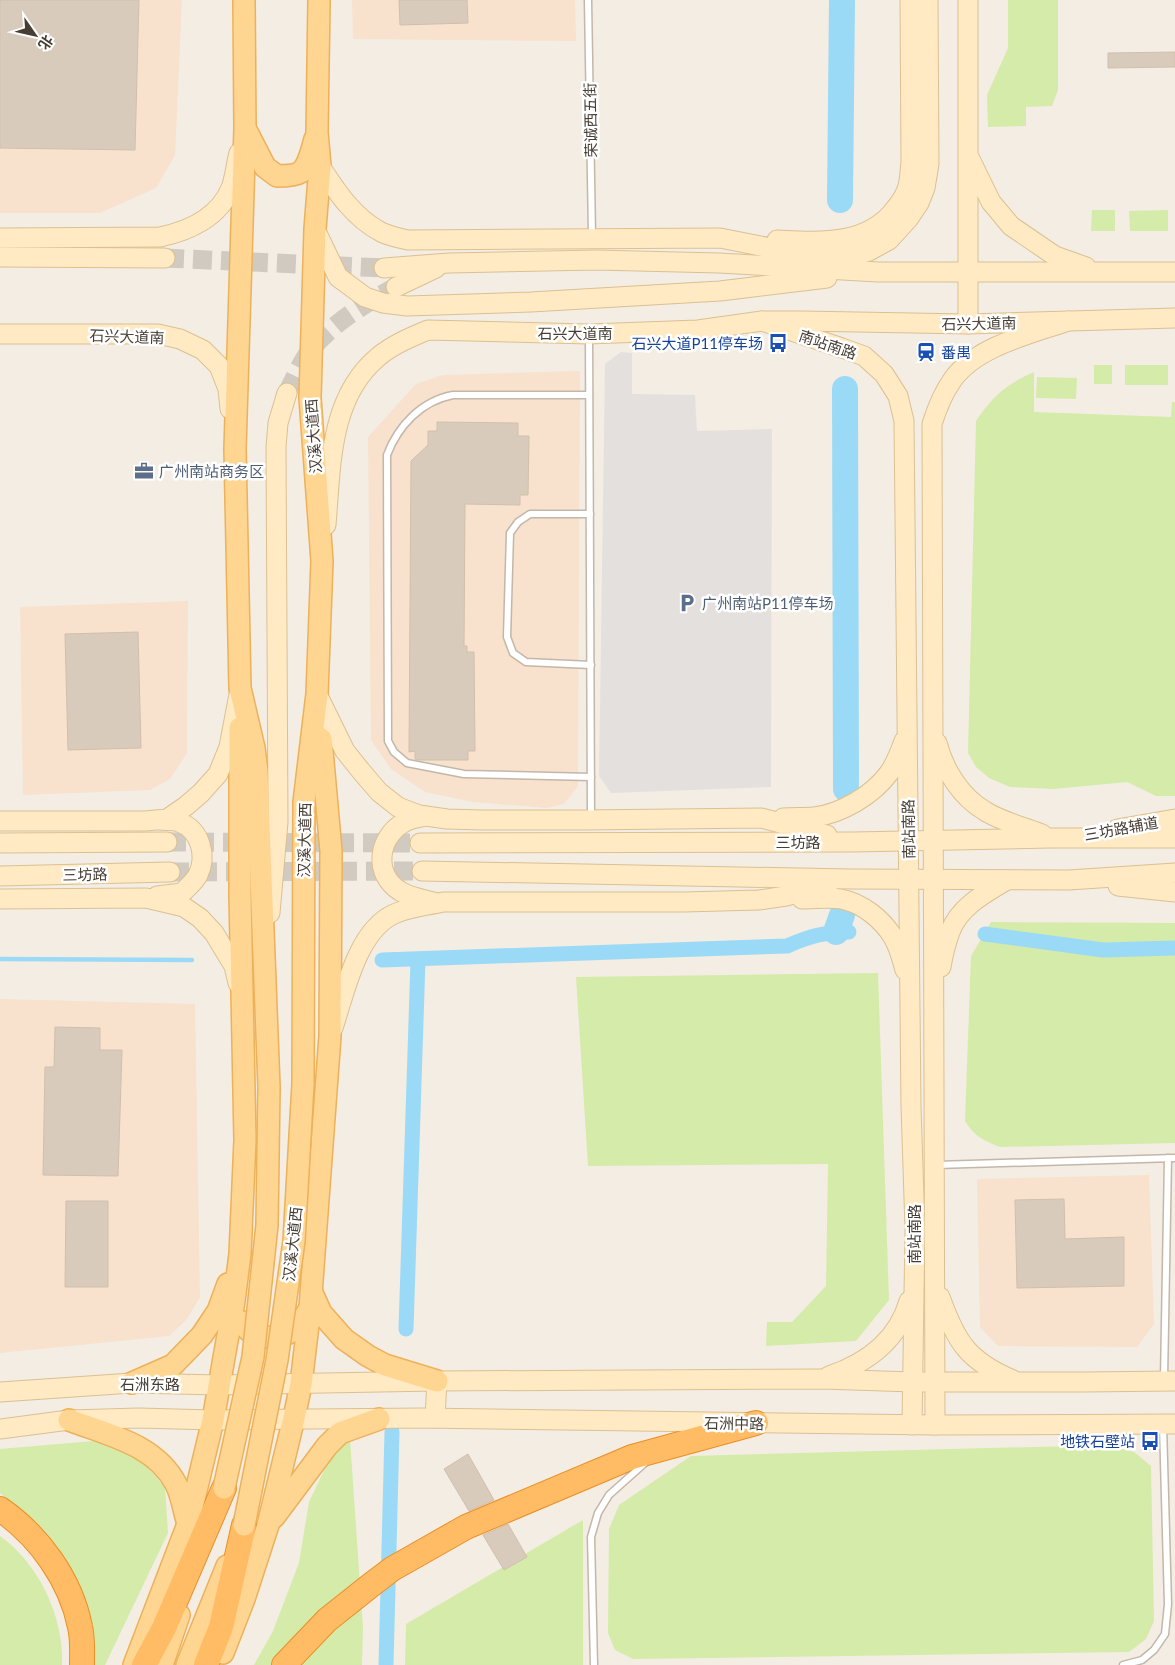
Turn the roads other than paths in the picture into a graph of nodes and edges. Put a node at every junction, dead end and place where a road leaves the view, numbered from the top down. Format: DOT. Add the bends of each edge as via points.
graph roads {
  1 [pos="244,0"];
  2 [pos="319,0"];
  3 [pos="588,0"];
  4 [pos="910,0"];
  5 [pos="928,0"];
  6 [pos="968,0"];
  7 [pos="244,128"];
  8 [pos="317,132"];
  9 [pos="968,154"];
  10 [pos="320,166"];
  11 [pos="315,229"];
  12 [pos="0,238"];
  13 [pos="720,238"];
  14 [pos="592,239"];
  15 [pos="0,257"];
  16 [pos="166,258"];
  17 [pos="828,260"];
  18 [pos="449,263"];
  19 [pos="774,266"];
  20 [pos="384,268"];
  21 [pos="878,272"];
  22 [pos="968,272"];
  23 [pos="1102,272"];
  24 [pos="1175,272"];
  25 [pos="396,287"];
  26 [pos="407,306"];
  27 [pos="1175,318"];
  28 [pos="762,321"];
  29 [pos="1068,321"];
  30 [pos="968,324"];
  31 [pos="428,330"];
  32 [pos="0,334"];
  33 [pos="589,334"];
  34 [pos="287,393"];
  35 [pos="589,395"];
  36 [pos="235,449"];
  37 [pos="590,514"];
  38 [pos="322,561"];
  39 [pos="591,665"];
  40 [pos="240,688"];
  41 [pos="317,694"];
  42 [pos="907,715"];
  43 [pos="933,722"];
  44 [pos="591,777"];
  45 [pos="425,816"];
  46 [pos="761,818"];
  47 [pos="1175,819"];
  48 [pos="160,820"];
  49 [pos="592,820"];
  50 [pos="0,821"];
  51 [pos="1059,838"];
  52 [pos="1175,838"];
  53 [pos="908,841"];
  54 [pos="933,841"];
  55 [pos="168,842"];
  56 [pos="853,842"];
  57 [pos="0,843"];
  58 [pos="420,843"];
  59 [pos="422,871"];
  60 [pos="170,872"];
  61 [pos="1175,873"];
  62 [pos="0,876"];
  63 [pos="851,879"];
  64 [pos="909,879"];
  65 [pos="933,879"];
  66 [pos="1008,879"];
  67 [pos="1069,880"];
  68 [pos="1175,892"];
  69 [pos="0,898"];
  70 [pos="146,898"];
  71 [pos="759,900"];
  72 [pos="439,903"];
  73 [pos="265,966"];
  74 [pos="910,983"];
  75 [pos="934,997"];
  76 [pos="243,1001"];
  77 [pos="330,1036"];
  78 [pos="1172,1158"];
  79 [pos="934,1165"];
  80 [pos="240,1254"];
  81 [pos="914,1283"];
  82 [pos="935,1283"];
  83 [pos="234,1301"];
  84 [pos="311,1301"];
  85 [pos="822,1379"];
  86 [pos="437,1381"];
  87 [pos="1170,1381"];
  88 [pos="913,1382"];
  89 [pos="935,1382"];
  90 [pos="1019,1382"];
  91 [pos="132,1383"];
  92 [pos="300,1384"];
  93 [pos="219,1385"];
  94 [pos="68,1388"];
  95 [pos="0,1392"];
  96 [pos="294,1418"];
  97 [pos="435,1418"];
  98 [pos="379,1419"];
  99 [pos="69,1420"];
  100 [pos="213,1420"];
  101 [pos="756,1423"];
  102 [pos="912,1424"];
  103 [pos="1169,1424"];
  104 [pos="935,1425"];
  105 [pos="0,1429"];
  106 [pos="663,1448"];
  107 [pos="224,1488"];
  108 [pos="0,1509"];
  109 [pos="188,1524"];
  110 [pos="244,1525"];
  111 [pos="268,1525"];
  112 [pos="82,1657"];
  113 [pos="134,1665"];
  114 [pos="144,1665"];
  115 [pos="162,1665"];
  116 [pos="187,1665"];
  117 [pos="206,1665"];
  118 [pos="218,1665"];
  119 [pos="284,1665"];
  120 [pos="594,1665"];
  121 [pos="1123,1665"];
  1 -- 7 [label="main road, 汉溪大道西"];
  2 -- 8 [label="main road, 汉溪大道西"];
  3 -- 14 [label="lane, 荣诚西五街"];
  4 -- 13 [label="main road" via="911,162 908,186 889,217 874,230 850,239"];
  5 -- 17 [label="main road" via="929,164 925,188 909,218 889,240 848,257"];
  6 -- 9 [label="main road"];
  7 -- 8 [label="main road" via="265,167 277,176 301,172 309,159"];
  7 -- 12 [label="main road" via="230,188 221,203 205,219 181,232 160,238"];
  7 -- 36 [label="main road, 汉溪大道西"];
  8 -- 10 [label="main road, 汉溪大道西"];
  9 -- 22 [label="main road"];
  9 -- 23 [label="main road" via="991,202 1011,226 1054,256"];
  10 -- 11 [label="main road, 汉溪大道西"];
  10 -- 14 [label="main road" via="341,198 360,218 382,233 408,240"];
  11 -- 26 [label="main road" via="338,277 366,298"];
  11 -- 38 [label="main road, 汉溪大道西" via="310,398"];
  13 -- 14 [label="main road"];
  13 -- 17 [label="main road"];
  15 -- 16 [label="main road"];
  17 -- 19 [label="main road"];
  17 -- 21 [label="main road"];
  18 -- 19 [label="main road" via="596,260"];
  18 -- 20 [label="main road"];
  18 -- 25 [label="main road"];
  19 -- 21 [label="main road"];
  21 -- 22 [label="main road"];
  21 -- 26 [label="main road" via="720,291"];
  22 -- 23 [label="main road"];
  22 -- 30 [label="main road"];
  23 -- 24 [label="main road"];
  26 -- 31 [label="main road" via="407,316"];
  27 -- 29 [label="main road, 石兴大道南"];
  28 -- 30 [label="main road, 石兴大道南"];
  28 -- 33 [label="main road, 石兴大道南" via="698,330"];
  28 -- 42 [label="main road, 南站南路" via="864,356 884,374 898,396 904,422"];
  29 -- 30 [label="main road, 石兴大道南"];
  29 -- 43 [label="main road, 南站南路" via="992,348 972,360 953,378 940,400 932,424"];
  31 -- 33 [label="main road, 石兴大道南"];
  31 -- 38 [label="main road, 石兴大道南" via="404,340 378,357 356,381 344,405 334,437"];
  32 -- 36 [label="main road, 石兴大道南" via="158,334 180,339 203,350 220,366 228,390"];
  33 -- 35 [label="lane"];
  34 -- 73 [label="main road" via="278,423 276,447 278,822"];
  35 -- 37 [label="lane"];
  35 -- 44 [label="lane" via="453,395 439,398 428,403 404,424 393,439 387,455 388,741 394,752 407,762 464,774"];
  36 -- 40 [label="main road, 汉溪大道西"];
  37 -- 39 [label="lane"];
  37 -- 39 [label="lane" via="530,514 510,532 507,637 513,653 526,662"];
  38 -- 41 [label="main road, 汉溪大道西"];
  39 -- 44 [label="lane"];
  40 -- 48 [label="main road" via="229,747 218,774 186,806 167,820"];
  40 -- 73 [label="main road, 汉溪大道西" via="257,772"];
  40 -- 76 [label="main road"];
  41 -- 45 [label="main road" via="345,751 379,792 398,807"];
  41 -- 77 [label="main road" via="331,851"];
  41 -- 110 [label="main road, 汉溪大道西, bridge" via="304,802 303,1084 294,1241 277,1360"];
  42 -- 46 [label="main road" via="904,741 897,760 889,773 867,794 836,812 815,817"];
  42 -- 53 [label="main road, 南站南路"];
  43 -- 51 [label="main road" via="949,774 969,799 986,812"];
  43 -- 54 [label="main road, 南站南路"];
  44 -- 49 [label="lane"];
  45 -- 49 [label="main road"];
  45 -- 72 [label="main road" via="404,822 386,839 382,866 385,877 400,891"];
  46 -- 49 [label="main road"];
  46 -- 56 [label="main road"];
  47 -- 51 [label="main road, 三坊路辅道"];
  48 -- 50 [label="main road"];
  48 -- 70 [label="main road" via="178,821 193,831 202,858 198,875 182,893"];
  51 -- 52 [label="main road, 三坊路"];
  51 -- 54 [label="main road, 三坊路"];
  53 -- 54 [label="main road, 三坊路"];
  53 -- 56 [label="main road, 三坊路"];
  53 -- 64 [label="main road, 南站南路"];
  54 -- 65 [label="main road, 南站南路"];
  55 -- 57 [label="main road, 三坊路"];
  56 -- 58 [label="main road, 三坊路"];
  59 -- 63 [label="main road"];
  60 -- 62 [label="main road, 三坊路"];
  61 -- 67 [label="main road"];
  63 -- 64 [label="main road"];
  63 -- 71 [label="main road"];
  64 -- 65 [label="main road"];
  64 -- 74 [label="main road, 南站南路"];
  65 -- 66 [label="main road"];
  65 -- 75 [label="main road, 南站南路"];
  66 -- 67 [label="main road"];
  66 -- 75 [label="main road" via="978,897 950,930"];
  67 -- 68 [label="main road"];
  69 -- 70 [label="main road"];
  70 -- 76 [label="main road" via="184,907 200,918 214,933 234,966"];
  71 -- 72 [label="main road"];
  71 -- 74 [label="main road" via="839,899 863,907 893,938"];
  72 -- 77 [label="main road" via="391,915 372,931 361,946"];
  73 -- 107 [label="main road, 汉溪大道西, bridge" via="269,1087 267,1225 254,1348"];
  74 -- 81 [label="main road, 南站南路"];
  75 -- 79 [label="main road, 南站南路"];
  76 -- 80 [label="main road" via="245,1140"];
  77 -- 84 [label="main road"];
  78 -- 79 [label="lane"];
  78 -- 87 [label="lane"];
  79 -- 82 [label="main road, 南站南路"];
  80 -- 83 [label="main road"];
  80 -- 91 [label="main road" via="218,1311 202,1335 173,1365"];
  81 -- 85 [label="main road" via="901,1324 886,1343 844,1371"];
  81 -- 88 [label="main road, 南站南路"];
  82 -- 89 [label="main road, 南站南路"];
  82 -- 90 [label="main road" via="959,1341 976,1360 992,1371"];
  83 -- 84 [label="main road" via="245,1328 259,1336 276,1338 295,1329"];
  83 -- 93 [label="main road"];
  84 -- 86 [label="main road" via="344,1339 368,1356 385,1365"];
  84 -- 92 [label="main road"];
  85 -- 86 [label="main road"];
  85 -- 88 [label="main road"];
  86 -- 92 [label="main road"];
  86 -- 97 [label="main road"];
  87 -- 90 [label="main road"];
  88 -- 89 [label="main road"];
  88 -- 102 [label="main road, 南站南路"];
  89 -- 90 [label="main road"];
  89 -- 104 [label="main road, 南站南路"];
  91 -- 93 [label="main road, 石洲东路"];
  91 -- 94 [label="main road, 石洲东路"];
  92 -- 93 [label="main road, 石洲东路"];
  92 -- 96 [label="main road"];
  93 -- 100 [label="main road"];
  94 -- 95 [label="main road, 石洲东路"];
  94 -- 99 [label="main road" via="77,1392 80,1398 80,1408"];
  96 -- 98 [label="main road, 石洲中路"];
  96 -- 100 [label="main road"];
  96 -- 111 [label="main road"];
  97 -- 98 [label="main road, 石洲中路"];
  97 -- 101 [label="main road, 石洲中路"];
  98 -- 111 [label="main road" via="340,1433"];
  99 -- 100 [label="main road"];
  99 -- 105 [label="main road"];
  99 -- 109 [label="main road" via="132,1442 150,1454 176,1484"];
  100 -- 109 [label="main road"];
  101 -- 102 [label="main road, 石洲中路"];
  101 -- 106 [label="highway"];
  102 -- 104 [label="main road, 石洲中路"];
  103 -- 104 [label="main road, 石洲中路"];
  103 -- 121 [label="lane" via="1165,1634 1142,1660"];
  106 -- 119 [label="highway" via="632,1457 466,1527 392,1569 327,1620"];
  106 -- 120 [label="lane" via="609,1495 598,1513 591,1537"];
  107 -- 114 [label="highway" via="164,1628"];
  107 -- 115 [label="main road, 汉溪大道西"];
  108 -- 112 [label="highway" via="36,1542 58,1569 76,1612"];
  109 -- 113 [label="main road"];
  110 -- 116 [label="main road, 汉溪大道西"];
  110 -- 117 [label="highway" via="221,1627"];
  111 -- 118 [label="main road"];
}
